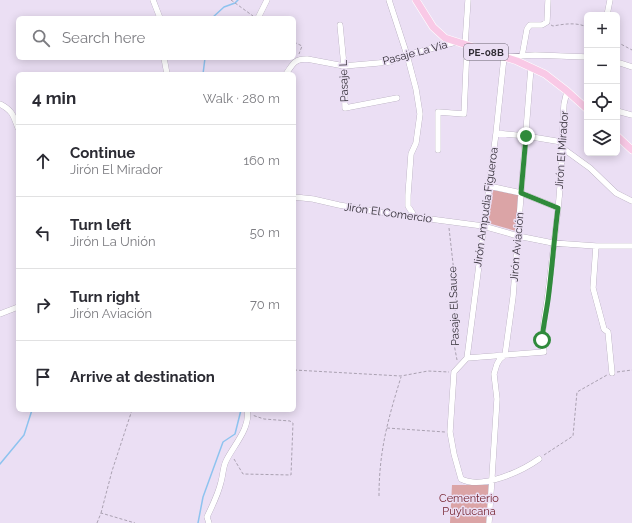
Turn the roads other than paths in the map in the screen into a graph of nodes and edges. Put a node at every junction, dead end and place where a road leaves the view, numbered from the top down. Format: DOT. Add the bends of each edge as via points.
graph roads {
  1 [pos="153,0"];
  2 [pos="266,0"];
  3 [pos="390,0"];
  4 [pos="416,0"];
  5 [pos="468,0"];
  6 [pos="548,0"];
  7 [pos="610,0"];
  8 [pos="608,12"];
  9 [pos="159,16"];
  10 [pos="259,16"];
  11 [pos="340,25"];
  12 [pos="456,42"];
  13 [pos="466,45"];
  14 [pos="407,54"];
  15 [pos="522,56"];
  16 [pos="504,57"];
  17 [pos="584,57"];
  18 [pos="164,60"];
  19 [pos="620,63"];
  20 [pos="344,66"];
  21 [pos="531,67"];
  22 [pos="632,67"];
  23 [pos="167,72"];
  24 [pos="288,72"];
  25 [pos="567,91"];
  26 [pos="397,98"];
  27 [pos="576,99"];
  28 [pos="584,101"];
  29 [pos="0,104"];
  30 [pos="584,106"];
  31 [pos="620,112"];
  32 [pos="632,115"];
  33 [pos="16,122"];
  34 [pos="496,133"];
  35 [pos="526,136"];
  36 [pos="620,139"];
  37 [pos="562,144"];
  38 [pos="438,150"];
  39 [pos="632,150"];
  40 [pos="489,186"];
  41 [pos="521,193"];
  42 [pos="296,198"];
  43 [pos="632,201"];
  44 [pos="558,208"];
  45 [pos="415,217"];
  46 [pos="483,226"];
  47 [pos="518,236"];
  48 [pos="553,243"];
  49 [pos="596,246"];
  50 [pos="632,246"];
  51 [pos="16,308"];
  52 [pos="0,314"];
  53 [pos="505,355"];
  54 [pos="467,358"];
  55 [pos="612,373"];
  56 [pos="248,412"];
  57 [pos="539,459"];
  58 [pos="492,480"];
  59 [pos="209,523"];
  60 [pos="489,523"];
  1 -- 9 [label="street"];
  2 -- 10 [label="street"];
  3 -- 14 [label="street"];
  4 -- 12 [label="main road, PE-08B" via="433,27 445,38"];
  5 -- 13 [label="street"];
  6 -- 15 [label="street" via="547,22 542,25 530,25 527,29"];
  7 -- 8 [label="street"];
  11 -- 20 [label="street, Pasaje L"];
  12 -- 13 [label="main road, PE-08B"];
  12 -- 14 [label="street, Pasaje La Vía"];
  13 -- 16 [label="main road, PE-08B"];
  13 -- 38 [label="street" via="464,114 438,112"];
  14 -- 20 [label="street, Pasaje La Vía" via="390,62"];
  14 -- 45 [label="street" via="420,114 416,143 411,154 408,195 408,206"];
  15 -- 16 [label="street"];
  15 -- 17 [label="street"];
  16 -- 21 [label="main road, PE-08B"];
  16 -- 34 [label="street, Jirón Ampudia Figueroa"];
  18 -- 23 [label="street"];
  19 -- 22 [label="street"];
  20 -- 24 [label="street, Pasaje La Vía" via="307,59 297,60"];
  20 -- 26 [label="street, Pasaje L" via="345,108"];
  21 -- 25 [label="main road, PE-08B"];
  21 -- 35 [label="street, Jirón Aviación"];
  25 -- 27 [label="main road, PE-08B"];
  25 -- 37 [label="street, Jirón El Mirador"];
  27 -- 28 [label="street"];
  27 -- 30 [label="main road, PE-08B"];
  29 -- 33 [label="street" via="9,109"];
  31 -- 32 [label="street"];
  34 -- 35 [label="street"];
  34 -- 40 [label="street, Jirón Ampudia Figueroa"];
  35 -- 37 [label="street"];
  35 -- 41 [label="street, Jirón Aviación"];
  36 -- 39 [label="main road"];
  37 -- 43 [label="street" via="616,193"];
  37 -- 44 [label="street, Jirón El Mirador"];
  40 -- 41 [label="street"];
  40 -- 46 [label="street, Jirón Ampudia Figueroa"];
  41 -- 44 [label="street"];
  41 -- 47 [label="street, Jirón Aviación"];
  42 -- 45 [label="street, Jirón El Comercio"];
  44 -- 48 [label="street, Jirón El Mirador"];
  45 -- 46 [label="street, Jirón El Comercio"];
  46 -- 47 [label="street, Jirón El Comercio"];
  46 -- 54 [label="street, Jirón Ampudia Figueroa"];
  47 -- 48 [label="street"];
  47 -- 53 [label="street, Jirón Aviación"];
  48 -- 49 [label="street"];
  48 -- 53 [label="street, Jirón El Mirador" via="542,340 544,352"];
  49 -- 50 [label="street"];
  49 -- 55 [label="street" via="593,288 604,329 608,332"];
  51 -- 52 [label="street"];
  53 -- 54 [label="street"];
  53 -- 58 [label="street" via="497,364 494,374 497,399"];
  54 -- 58 [label="street, Pasaje El Sauce" via="454,372 450,432 461,479 466,482"];
  56 -- 59 [label="street" via="243,434 225,463 218,493 207,517"];
  57 -- 58 [label="street" via="530,466"];
  58 -- 60 [label="street"];
}
